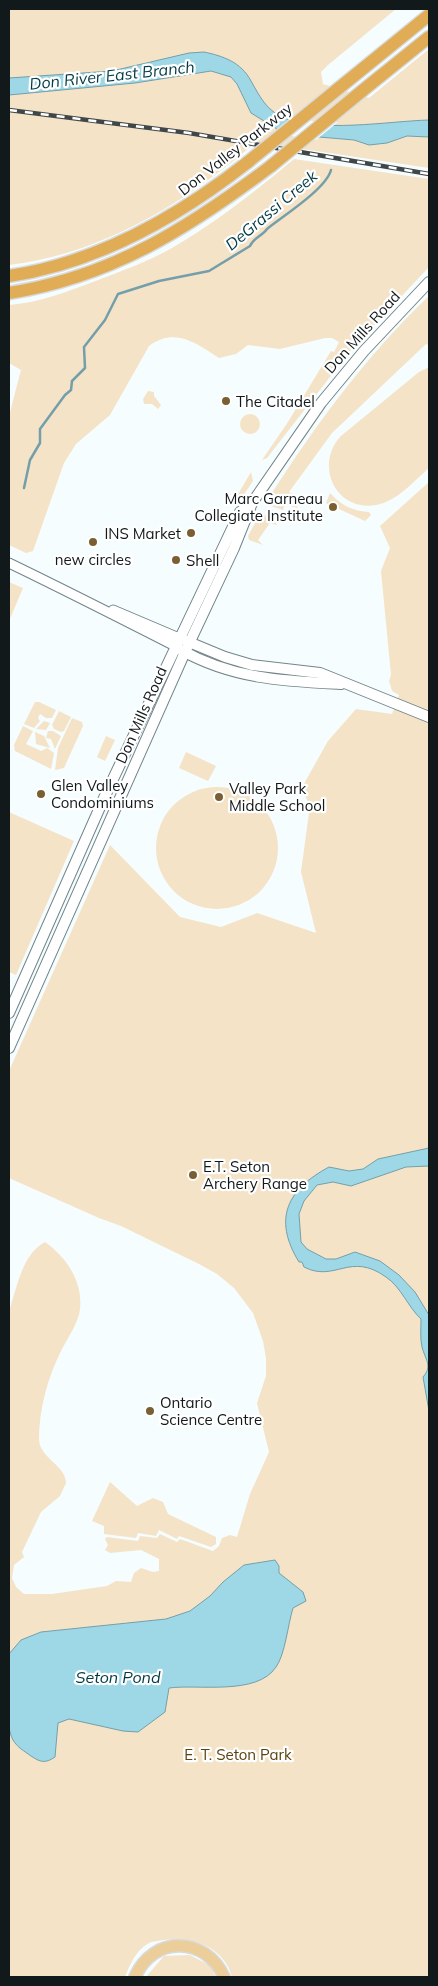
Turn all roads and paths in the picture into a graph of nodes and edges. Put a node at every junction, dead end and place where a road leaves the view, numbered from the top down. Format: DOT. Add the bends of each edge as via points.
graph roads {
  1 [pos="429,15"];
  2 [pos="429,37"];
  3 [pos="9,276"];
  4 [pos="429,282"];
  5 [pos="9,293"];
  6 [pos="252,503"];
  7 [pos="9,563"];
  8 [pos="177,642"];
  9 [pos="187,647"];
  10 [pos="429,717"];
  11 [pos="9,1013"];
  12 [pos="9,1048"];
  13 [pos="135,1977"];
  14 [pos="224,1977"];
  1 -- 3 [label="highway, Don Valley Parkway, bridge" via="248,162 179,212 129,239 80,259"];
  2 -- 5 [label="highway, bridge" via="271,166 181,230 123,260 72,279"];
  4 -- 6 [label="main road, Don Mills Road" via="364,351 321,403"];
  6 -- 8 [label="main road, Don Mills Road" via="240,512"];
  6 -- 9 [label="main road, Don Mills Road"];
  7 -- 8 [label="street" via="102,607 127,614"];
  8 -- 9 [label="main road"];
  8 -- 11 [label="main road, Don Mills Road"];
  9 -- 10 [label="main road" via="252,665 320,673"];
  9 -- 12 [label="main road, Don Mills Road"];
  13 -- 14 [label="main road" via="151,1955 174,1946 196,1948 205,1953 218,1965"];
}
